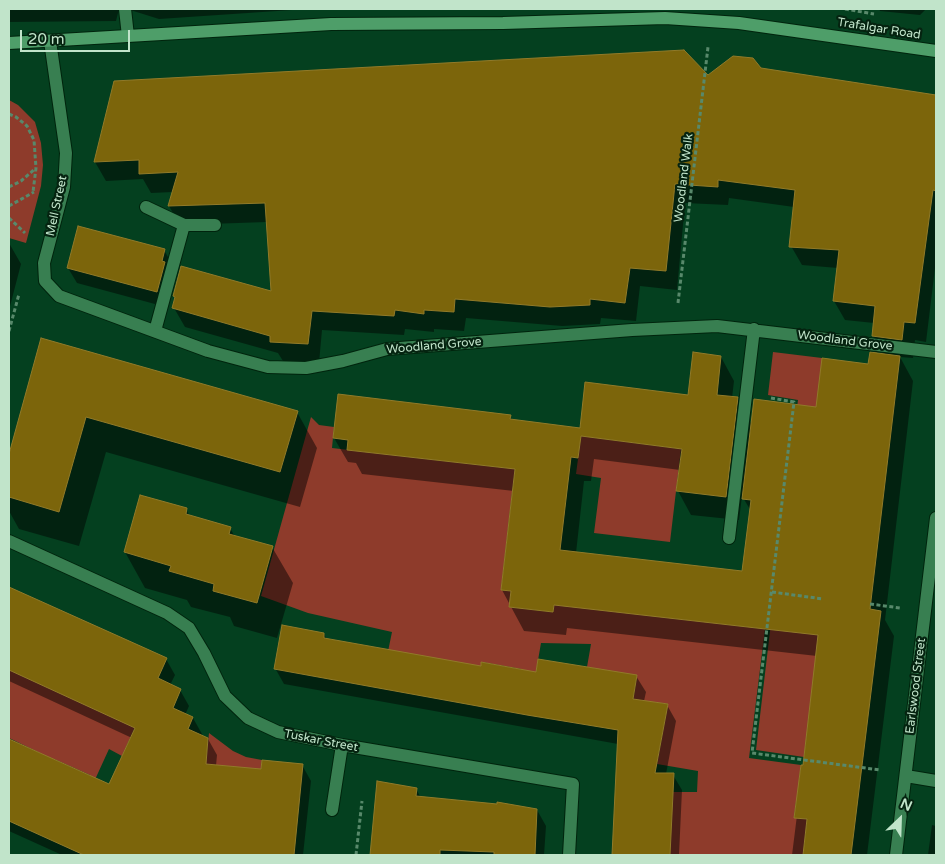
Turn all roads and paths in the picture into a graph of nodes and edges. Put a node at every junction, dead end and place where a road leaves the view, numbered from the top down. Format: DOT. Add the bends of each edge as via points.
graph roads {
  1 [pos="125,9"];
  2 [pos="608,14"];
  3 [pos="128,36"];
  4 [pos="50,41"];
  5 [pos="9,43"];
  6 [pos="708,47"];
  7 [pos="936,51"];
  8 [pos="9,114"];
  9 [pos="36,168"];
  10 [pos="9,187"];
  11 [pos="33,192"];
  12 [pos="39,193"];
  13 [pos="9,206"];
  14 [pos="146,207"];
  15 [pos="9,218"];
  16 [pos="184,225"];
  17 [pos="214,225"];
  18 [pos="34,236"];
  19 [pos="45,281"];
  20 [pos="18,294"];
  21 [pos="677,311"];
  22 [pos="754,329"];
  23 [pos="9,331"];
  24 [pos="155,331"];
  25 [pos="936,352"];
  26 [pos="746,395"];
  27 [pos="936,518"];
  28 [pos="729,538"];
  29 [pos="9,541"];
  30 [pos="772,592"];
  31 [pos="823,599"];
  32 [pos="870,604"];
  33 [pos="906,609"];
  34 [pos="342,745"];
  35 [pos="883,771"];
  36 [pos="906,776"];
  37 [pos="936,780"];
  38 [pos="362,798"];
  39 [pos="332,810"];
  40 [pos="356,855"];
  41 [pos="569,855"];
  42 [pos="896,855"];
  1 -- 3 [label="street"];
  2 -- 3 [label="main road, Trafalgar Road" via="503,23 340,24"];
  2 -- 7 [label="main road, Trafalgar Road" via="739,22"];
  3 -- 4 [label="main road, Trafalgar Road"];
  4 -- 5 [label="main road, Trafalgar Road"];
  4 -- 19 [label="street, Mell Street" via="66,153 64,187 44,263"];
  6 -- 21 [label="path, Woodland Walk"];
  8 -- 9 [label="path" via="27,126 34,140"];
  9 -- 10 [label="path"];
  9 -- 11 [label="path"];
  11 -- 12 [label="path"];
  11 -- 13 [label="path"];
  14 -- 16 [label="street"];
  15 -- 18 [label="path" via="26,234"];
  16 -- 17 [label="street"];
  16 -- 24 [label="street"];
  19 -- 24 [label="street, Woodland Grove" via="59,296"];
  20 -- 23 [label="path"];
  22 -- 24 [label="street, Woodland Grove" via="718,326 641,329 387,349 306,368 268,367 208,351"];
  22 -- 25 [label="street, Woodland Grove"];
  22 -- 26 [label="street"];
  26 -- 28 [label="street"];
  26 -- 30 [label="path" via="794,402"];
  27 -- 36 [label="street, Earlswood Street"];
  29 -- 34 [label="street, Tuskar Street" via="167,613 189,628 225,696 248,718 278,732"];
  30 -- 31 [label="path"];
  30 -- 35 [label="path" via="752,753"];
  32 -- 33 [label="path"];
  34 -- 39 [label="street"];
  34 -- 41 [label="street, Tuskar Street" via="573,784"];
  36 -- 37 [label="street"];
  36 -- 42 [label="street, Earlswood Street"];
  38 -- 40 [label="path"];
}
